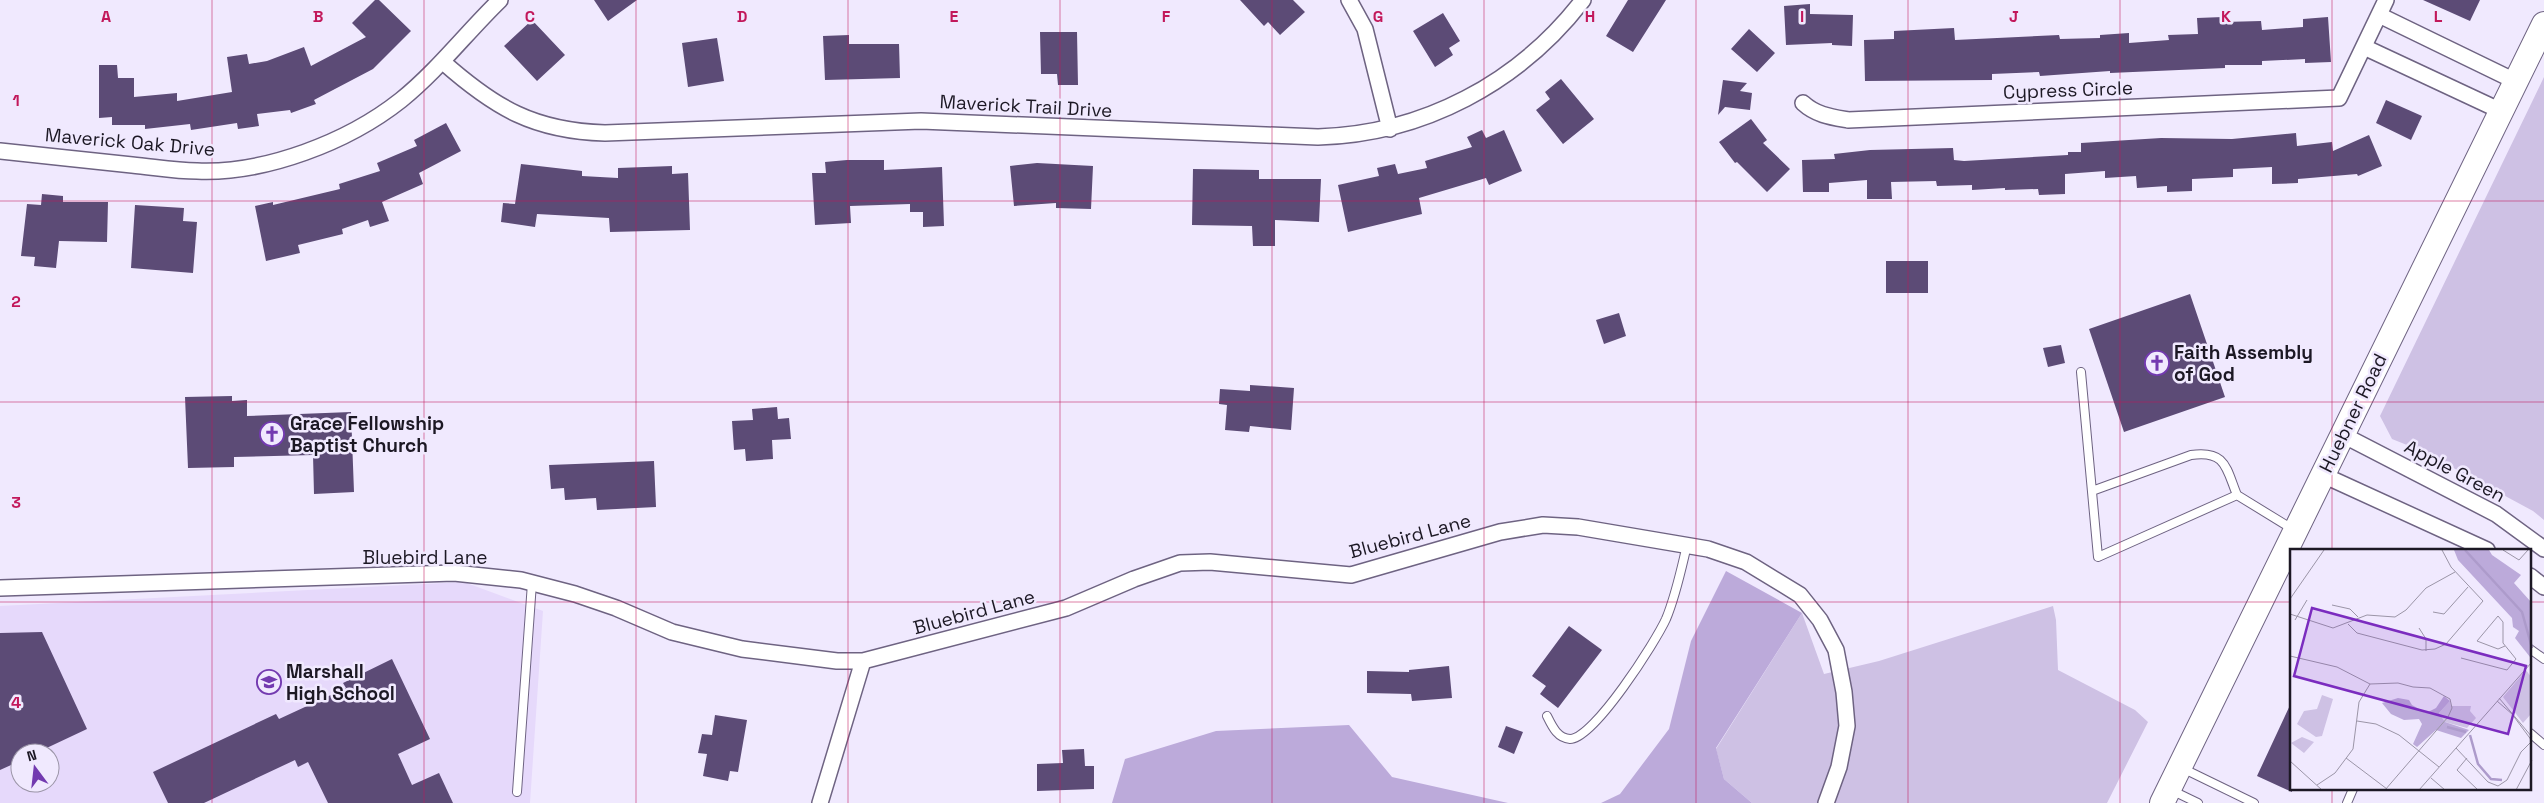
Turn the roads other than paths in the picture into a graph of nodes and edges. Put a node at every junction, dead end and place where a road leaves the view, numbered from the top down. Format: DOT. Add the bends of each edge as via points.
graph roads {
  1 [pos="500,0"];
  2 [pos="1348,0"];
  3 [pos="1583,0"];
  4 [pos="2386,0"];
  5 [pos="2379,15"];
  6 [pos="2544,24"];
  7 [pos="2364,47"];
  8 [pos="443,62"];
  9 [pos="2515,81"];
  10 [pos="1803,103"];
  11 [pos="2500,112"];
  12 [pos="1390,129"];
  13 [pos="0,151"];
  14 [pos="2081,372"];
  15 [pos="2343,434"];
  16 [pos="2323,475"];
  17 [pos="2092,491"];
  18 [pos="2237,495"];
  19 [pos="2296,531"];
  20 [pos="1687,546"];
  21 [pos="2484,549"];
  22 [pos="2544,549"];
  23 [pos="2532,577"];
  24 [pos="532,583"];
  25 [pos="2544,586"];
  26 [pos="0,588"];
  27 [pos="2532,650"];
  28 [pos="2544,659"];
  29 [pos="863,661"];
  30 [pos="1547,716"];
  31 [pos="2532,735"];
  32 [pos="2544,745"];
  33 [pos="2180,767"];
  34 [pos="2353,790"];
  35 [pos="517,792"];
  36 [pos="2166,796"];
  37 [pos="820,803"];
  38 [pos="1826,803"];
  39 [pos="2198,803"];
  40 [pos="2254,803"];
  41 [pos="2347,803"];
  1 -- 8 [label="street, Maverick Oak Drive"];
  2 -- 12 [label="street" via="1365,29"];
  3 -- 12 [label="street, Maverick Trail Drive" via="1542,45 1486,88 1451,106"];
  4 -- 5 [label="street"];
  5 -- 7 [label="street"];
  5 -- 9 [label="street"];
  6 -- 9 [label="main road, Huebner Road"];
  7 -- 10 [label="street, Cypress Circle" via="2339,98 1848,120 1826,116"];
  7 -- 11 [label="street"];
  8 -- 12 [label="street, Maverick Trail Drive" via="475,90 517,115 574,132 921,121 1318,137"];
  8 -- 13 [label="street, Maverick Oak Drive" via="401,100 364,125 292,156 240,168 197,172"];
  9 -- 11 [label="main road, Huebner Road"];
  11 -- 15 [label="main road, Huebner Road"];
  14 -- 17 [label="lane"];
  15 -- 16 [label="main road, Huebner Road"];
  15 -- 22 [label="street, Apple Green" via="2496,514"];
  16 -- 19 [label="main road, Huebner Road"];
  16 -- 21 [label="street"];
  17 -- 18 [label="lane" via="2200,454 2216,456 2225,465"];
  17 -- 18 [label="lane" via="2098,557"];
  18 -- 19 [label="lane"];
  19 -- 33 [label="main road, Huebner Road"];
  20 -- 29 [label="street, Bluebird Lane" via="1578,527 1543,525 1500,532 1351,574 1210,562 1180,564 1134,579 1066,608"];
  20 -- 30 [label="lane" via="1666,619 1619,694 1584,733 1572,739 1554,730"];
  20 -- 38 [label="street, Bluebird Lane" via="1708,549 1746,562 1800,595 1820,620 1836,650 1847,726 1839,767"];
  23 -- 25 [label="street"];
  24 -- 26 [label="street, Bluebird Lane" via="454,574"];
  24 -- 29 [label="street, Bluebird Lane" via="616,608 672,632 724,645 837,661"];
  24 -- 35 [label="lane"];
  27 -- 28 [label="lane"];
  29 -- 37 [label="street"];
  31 -- 32 [label="lane"];
  33 -- 36 [label="main road, Huebner Road"];
  33 -- 40 [label="lane"];
  34 -- 41 [label="lane"];
  36 -- 39 [label="lane"];
}
